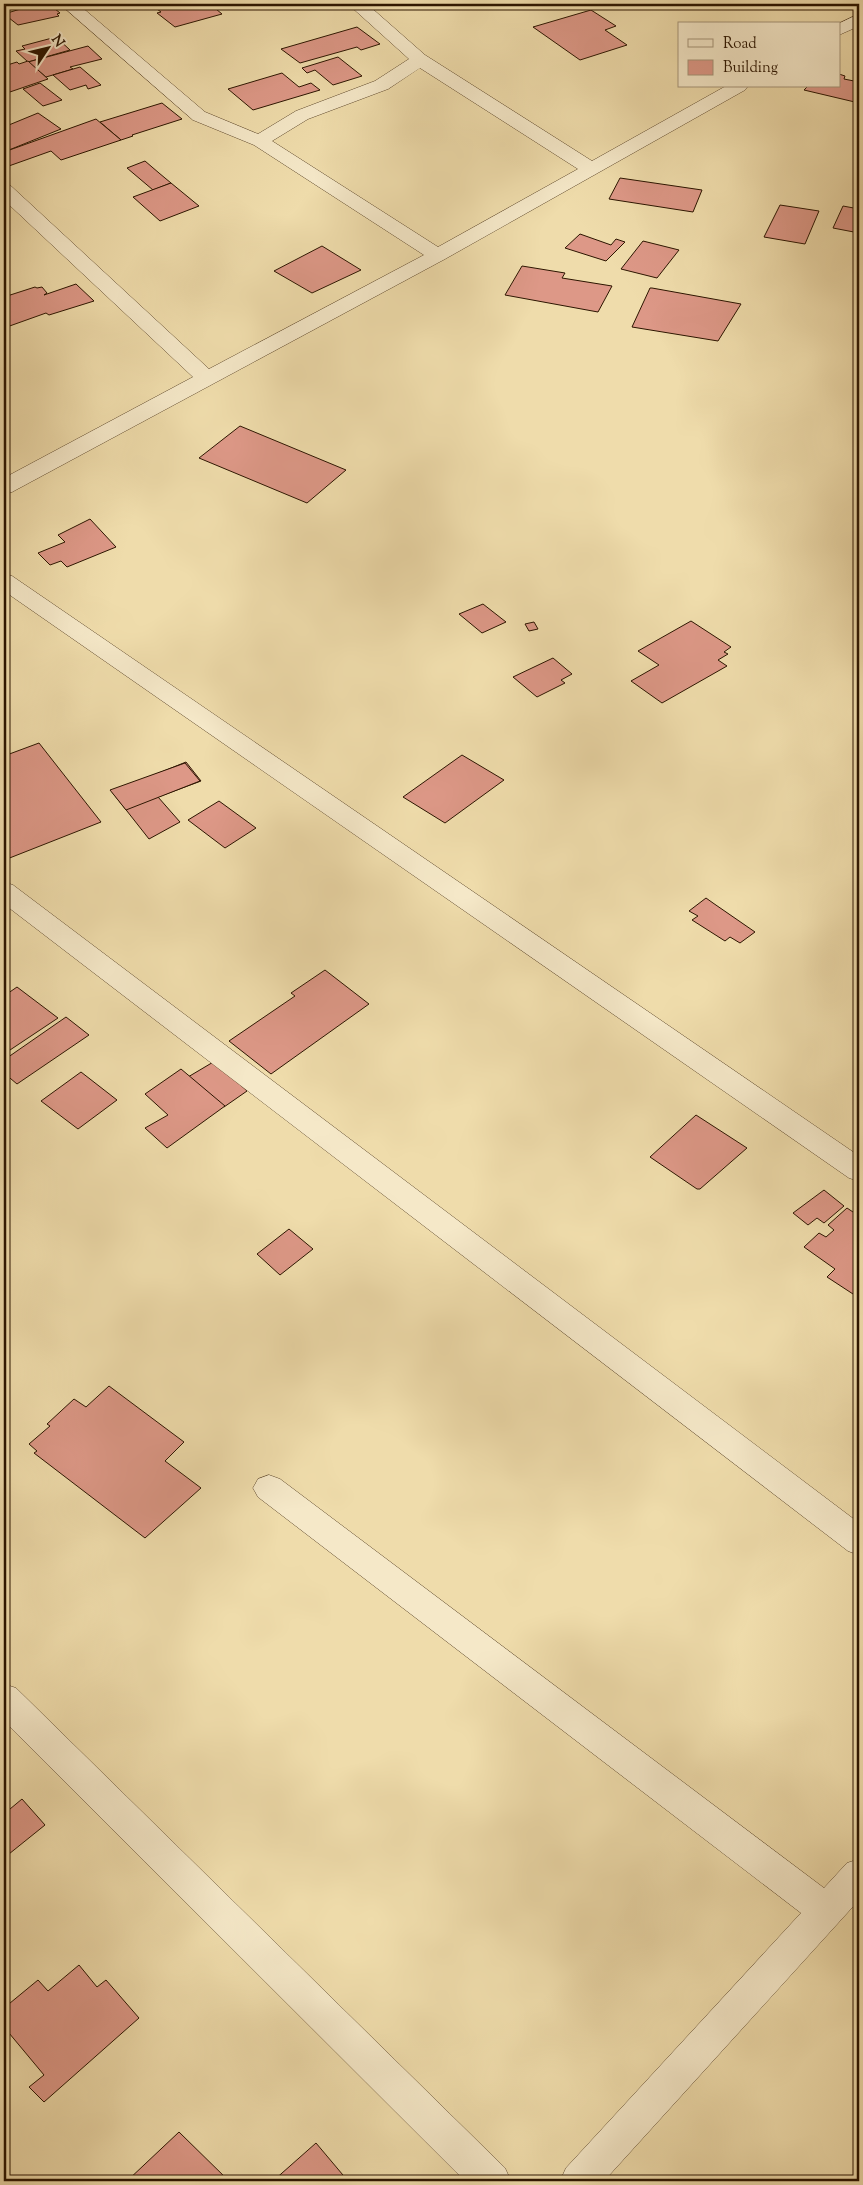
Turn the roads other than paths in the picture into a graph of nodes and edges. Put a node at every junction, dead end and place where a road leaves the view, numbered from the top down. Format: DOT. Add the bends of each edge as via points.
graph roads {
  1 [pos="68,4"];
  2 [pos="356,4"];
  3 [pos="859,19"];
  4 [pos="840,29"];
  5 [pos="419,59"];
  6 [pos="735,88"];
  7 [pos="260,141"];
  8 [pos="591,169"];
  9 [pos="4,190"];
  10 [pos="438,255"];
  11 [pos="206,378"];
  12 [pos="4,487"];
  13 [pos="4,581"];
  14 [pos="4,891"];
  15 [pos="859,1170"];
  16 [pos="269,1488"];
  17 [pos="859,1541"];
  18 [pos="4,1699"];
  19 [pos="859,1875"];
  20 [pos="826,1911"];
  21 [pos="492,2181"];
  22 [pos="579,2181"];
  1 -- 7 [label="street" via="199,116"];
  2 -- 5 [label="street"];
  3 -- 4 [label="street"];
  5 -- 7 [label="street" via="410,70 395,78 302,116"];
  5 -- 8 [label="street"];
  6 -- 8 [label="street"];
  7 -- 10 [label="street"];
  8 -- 10 [label="street"];
  9 -- 11 [label="street"];
  10 -- 11 [label="street"];
  11 -- 12 [label="street"];
  13 -- 15 [label="street"];
  14 -- 17 [label="street"];
  16 -- 20 [label="street"];
  18 -- 21 [label="street"];
  19 -- 20 [label="street"];
  20 -- 22 [label="street"];
}
